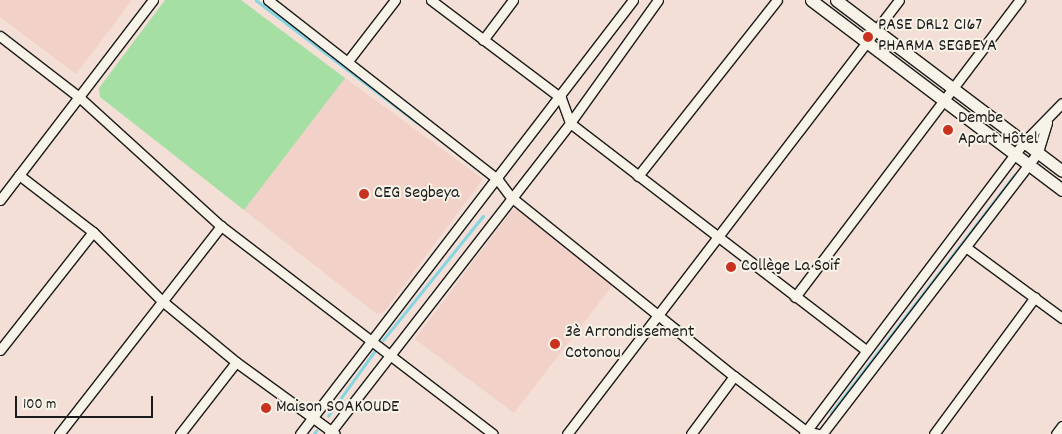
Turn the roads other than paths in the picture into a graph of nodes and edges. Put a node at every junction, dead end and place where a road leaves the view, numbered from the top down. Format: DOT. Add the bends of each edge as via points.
graph roads {
  1 [pos="153,0"];
  2 [pos="268,0"];
  3 [pos="395,0"];
  4 [pos="431,0"];
  5 [pos="513,0"];
  6 [pos="633,0"];
  7 [pos="658,0"];
  8 [pos="777,0"];
  9 [pos="812,0"];
  10 [pos="836,0"];
  11 [pos="899,0"];
  12 [pos="1020,0"];
  13 [pos="875,31"];
  14 [pos="0,36"];
  15 [pos="483,40"];
  16 [pos="867,41"];
  17 [pos="348,62"];
  18 [pos="952,87"];
  19 [pos="79,97"];
  20 [pos="561,98"];
  21 [pos="945,98"];
  22 [pos="1062,103"];
  23 [pos="1048,122"];
  24 [pos="570,123"];
  25 [pos="1024,142"];
  26 [pos="1038,152"];
  27 [pos="1015,155"];
  28 [pos="1028,165"];
  29 [pos="1062,171"];
  30 [pos="19,175"];
  31 [pos="638,176"];
  32 [pos="498,180"];
  33 [pos="1062,190"];
  34 [pos="511,197"];
  35 [pos="0,200"];
  36 [pos="221,226"];
  37 [pos="93,232"];
  38 [pos="718,237"];
  39 [pos="967,248"];
  40 [pos="795,297"];
  41 [pos="1035,297"];
  42 [pos="161,300"];
  43 [pos="658,315"];
  44 [pos="1062,318"];
  45 [pos="372,341"];
  46 [pos="0,350"];
  47 [pos="866,350"];
  48 [pos="390,354"];
  49 [pos="236,362"];
  50 [pos="734,376"];
  51 [pos="312,417"];
  52 [pos="1062,426"];
  53 [pos="805,432"];
  54 [pos="332,433"];
  55 [pos="59,434"];
  56 [pos="180,434"];
  57 [pos="300,434"];
  58 [pos="493,434"];
  59 [pos="567,434"];
  60 [pos="691,434"];
  61 [pos="820,434"];
  62 [pos="934,434"];
  63 [pos="1056,434"];
  1 -- 19 [label="street"];
  2 -- 17 [label="street"];
  3 -- 17 [label="street"];
  4 -- 15 [label="street"];
  5 -- 15 [label="street"];
  6 -- 20 [label="street"];
  7 -- 24 [label="street"];
  8 -- 31 [label="street"];
  9 -- 16 [label="main road"];
  10 -- 13 [label="main road"];
  11 -- 13 [label="street"];
  12 -- 18 [label="street"];
  13 -- 16 [label="street"];
  13 -- 18 [label="main road"];
  14 -- 19 [label="street"];
  15 -- 20 [label="street"];
  16 -- 21 [label="main road"];
  16 -- 38 [label="street"];
  17 -- 32 [label="street"];
  18 -- 21 [label="street"];
  18 -- 25 [label="main road"];
  19 -- 30 [label="street"];
  19 -- 36 [label="street"];
  20 -- 24 [label="street"];
  20 -- 32 [label="street"];
  21 -- 27 [label="main road"];
  21 -- 40 [label="street"];
  22 -- 23 [label="street"];
  23 -- 25 [label="street"];
  23 -- 26 [label="street"];
  24 -- 31 [label="street"];
  24 -- 34 [label="street"];
  25 -- 26 [label="main road"];
  25 -- 27 [label="street"];
  26 -- 28 [label="street"];
  26 -- 29 [label="main road"];
  27 -- 28 [label="main road"];
  27 -- 47 [label="street"];
  28 -- 33 [label="main road"];
  28 -- 39 [label="street"];
  30 -- 35 [label="street"];
  30 -- 37 [label="street"];
  31 -- 38 [label="street"];
  32 -- 34 [label="street"];
  32 -- 45 [label="street"];
  34 -- 43 [label="street"];
  34 -- 48 [label="street"];
  36 -- 42 [label="street"];
  36 -- 45 [label="street"];
  37 -- 42 [label="street"];
  37 -- 46 [label="street"];
  38 -- 40 [label="street"];
  38 -- 43 [label="street"];
  39 -- 41 [label="street"];
  39 -- 61 [label="street"];
  40 -- 47 [label="street"];
  41 -- 44 [label="street"];
  41 -- 62 [label="street"];
  42 -- 49 [label="street"];
  42 -- 55 [label="street"];
  43 -- 50 [label="street"];
  43 -- 59 [label="street"];
  45 -- 48 [label="street"];
  45 -- 51 [label="street"];
  47 -- 53 [label="street"];
  48 -- 54 [label="street"];
  48 -- 58 [label="street"];
  49 -- 51 [label="street"];
  49 -- 56 [label="street"];
  50 -- 53 [label="street"];
  50 -- 60 [label="street"];
  51 -- 54 [label="street"];
  51 -- 57 [label="street"];
  52 -- 63 [label="street"];
  53 -- 61 [label="street"];
}
